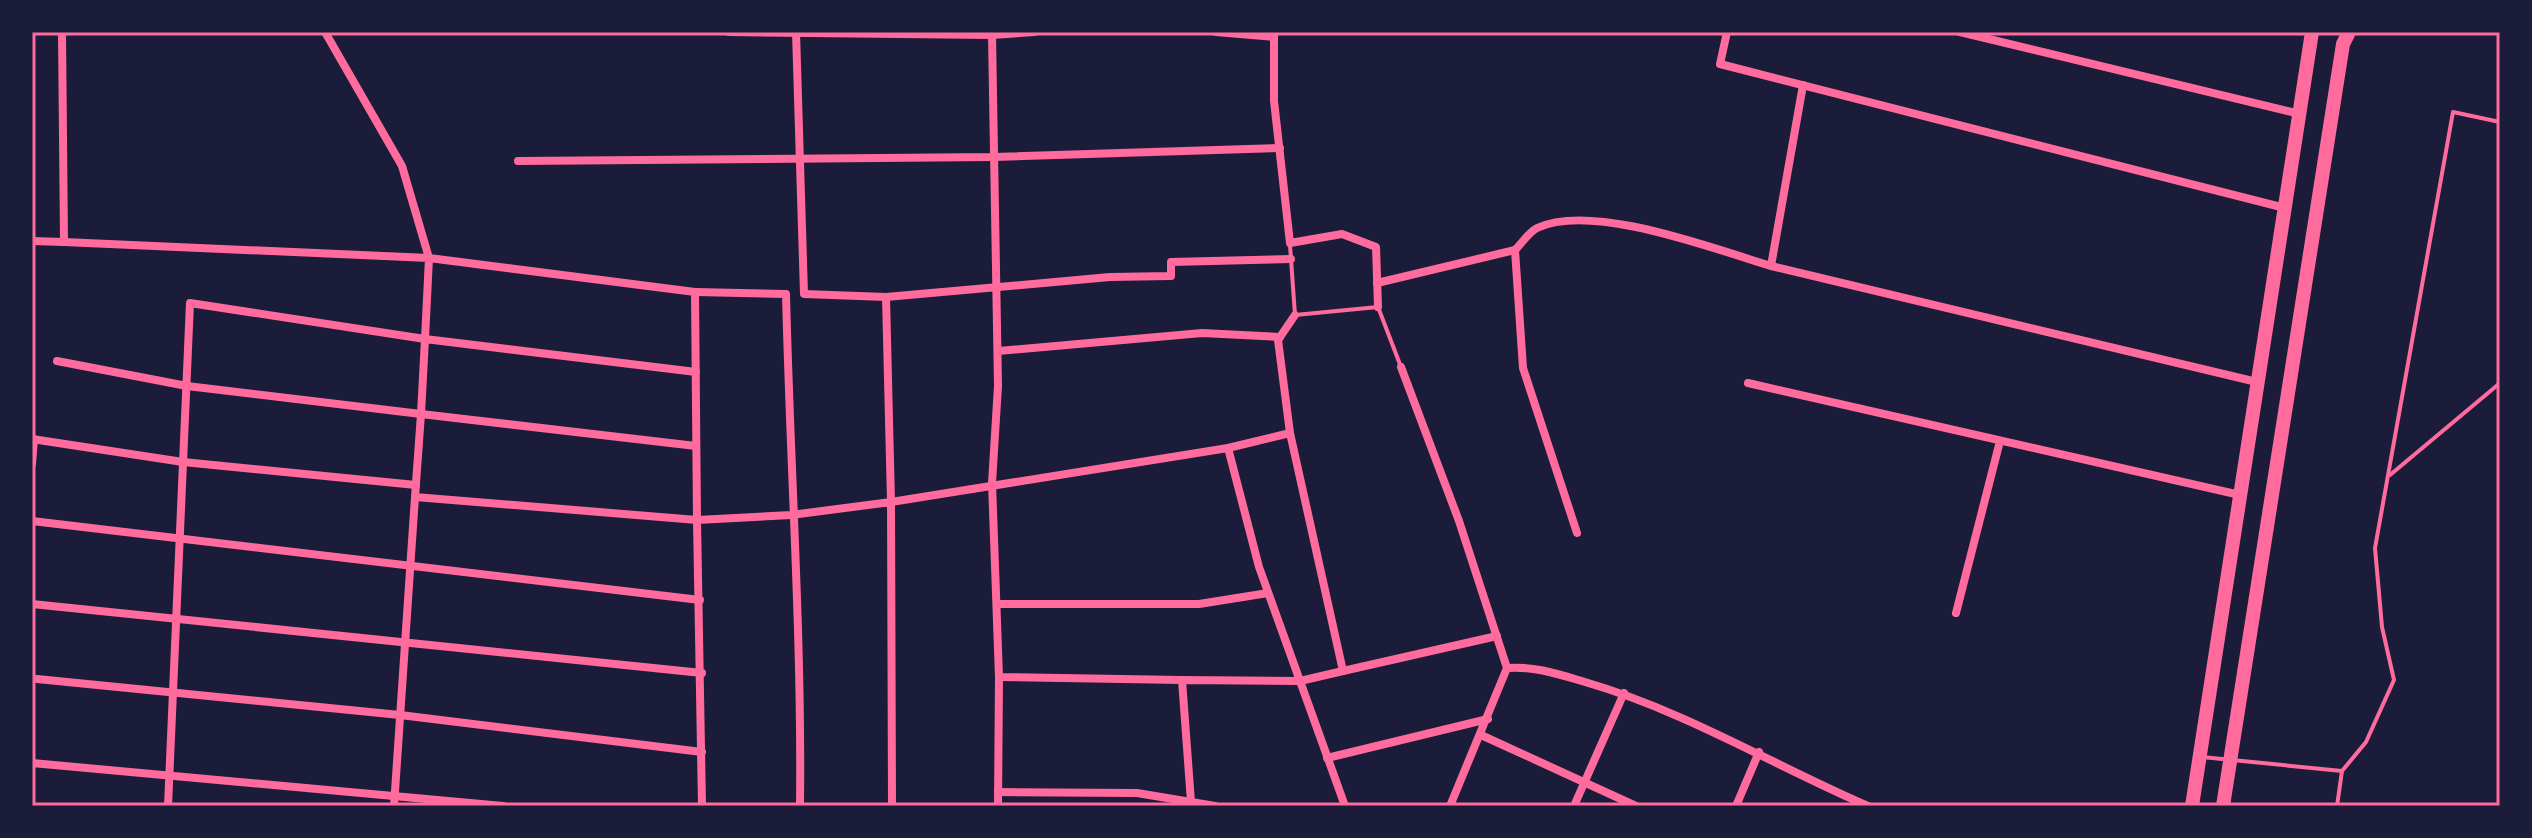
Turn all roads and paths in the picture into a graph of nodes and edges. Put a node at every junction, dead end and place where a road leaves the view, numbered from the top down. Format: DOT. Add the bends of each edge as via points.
graph roads {
  1 [pos="62,32"];
  2 [pos="325,32"];
  3 [pos="729,32"];
  4 [pos="1034,32"];
  5 [pos="1216,32"];
  6 [pos="1727,32"];
  7 [pos="1960,32"];
  8 [pos="2312,32"];
  9 [pos="2349,32"];
  10 [pos="796,33"];
  11 [pos="992,34"];
  12 [pos="1274,34"];
  13 [pos="1803,85"];
  14 [pos="2300,114"];
  15 [pos="2500,122"];
  16 [pos="1280,148"];
  17 [pos="994,157"];
  18 [pos="800,159"];
  19 [pos="518,161"];
  20 [pos="2285,208"];
  21 [pos="32,241"];
  22 [pos="64,242"];
  23 [pos="1290,243"];
  24 [pos="1515,250"];
  25 [pos="429,258"];
  26 [pos="1291,259"];
  27 [pos="1771,266"];
  28 [pos="1377,283"];
  29 [pos="996,288"];
  30 [pos="695,292"];
  31 [pos="786,294"];
  32 [pos="804,294"];
  33 [pos="886,297"];
  34 [pos="1378,307"];
  35 [pos="1295,315"];
  36 [pos="1280,337"];
  37 [pos="425,339"];
  38 [pos="998,351"];
  39 [pos="57,361"];
  40 [pos="1401,367"];
  41 [pos="696,372"];
  42 [pos="2257,382"];
  43 [pos="1748,383"];
  44 [pos="2500,383"];
  45 [pos="187,386"];
  46 [pos="421,414"];
  47 [pos="1290,433"];
  48 [pos="33,439"];
  49 [pos="2000,441"];
  50 [pos="696,446"];
  51 [pos="1228,448"];
  52 [pos="183,462"];
  53 [pos="32,464"];
  54 [pos="2388,476"];
  55 [pos="992,483"];
  56 [pos="416,485"];
  57 [pos="2240,495"];
  58 [pos="415,497"];
  59 [pos="891,502"];
  60 [pos="791,515"];
  61 [pos="697,520"];
  62 [pos="32,521"];
  63 [pos="1577,533"];
  64 [pos="180,536"];
  65 [pos="410,565"];
  66 [pos="1268,593"];
  67 [pos="700,600"];
  68 [pos="32,604"];
  69 [pos="997,604"];
  70 [pos="1956,613"];
  71 [pos="177,619"];
  72 [pos="1497,636"];
  73 [pos="405,645"];
  74 [pos="1507,668"];
  75 [pos="1343,671"];
  76 [pos="702,673"];
  77 [pos="999,677"];
  78 [pos="37,679"];
  79 [pos="1182,680"];
  80 [pos="1300,681"];
  81 [pos="173,691"];
  82 [pos="1624,693"];
  83 [pos="400,715"];
  84 [pos="1488,719"];
  85 [pos="1481,735"];
  86 [pos="702,752"];
  87 [pos="1759,752"];
  88 [pos="2199,757"];
  89 [pos="1327,758"];
  90 [pos="2230,761"];
  91 [pos="32,763"];
  92 [pos="2342,771"];
  93 [pos="170,774"];
  94 [pos="1584,782"];
  95 [pos="998,792"];
  96 [pos="394,802"];
  97 [pos="1191,802"];
  98 [pos="168,806"];
  99 [pos="503,806"];
  100 [pos="702,806"];
  101 [pos="800,806"];
  102 [pos="892,806"];
  103 [pos="998,806"];
  104 [pos="1215,806"];
  105 [pos="1345,806"];
  106 [pos="1450,806"];
  107 [pos="1574,806"];
  108 [pos="1636,806"];
  109 [pos="1736,806"];
  110 [pos="1868,806"];
  111 [pos="2192,806"];
  112 [pos="2223,806"];
  113 [pos="2337,806"];
  1 -- 22 [label="street"];
  2 -- 25 [label="street" via="402,166"];
  3 -- 10 [label="street"];
  4 -- 11 [label="street"];
  5 -- 12 [label="street"];
  6 -- 13 [label="street" via="1720,64"];
  7 -- 14 [label="street"];
  8 -- 14 [label="highway"];
  9 -- 90 [label="highway" via="2310,243"];
  10 -- 11 [label="street"];
  10 -- 18 [label="street"];
  11 -- 17 [label="street"];
  12 -- 16 [label="street"];
  13 -- 20 [label="street"];
  13 -- 27 [label="street"];
  14 -- 20 [label="highway"];
  15 -- 54 [label="lane" via="2453,112"];
  16 -- 17 [label="street"];
  16 -- 23 [label="street"];
  17 -- 18 [label="street"];
  17 -- 29 [label="street"];
  18 -- 19 [label="street"];
  18 -- 32 [label="street"];
  20 -- 42 [label="highway"];
  21 -- 22 [label="street"];
  22 -- 25 [label="street"];
  23 -- 26 [label="lane"];
  23 -- 28 [label="street" via="1342,234 1376,247"];
  24 -- 27 [label="street" via="1534,229 1562,221 1635,226"];
  24 -- 28 [label="street"];
  24 -- 63 [label="street" via="1523,368"];
  25 -- 30 [label="street"];
  25 -- 37 [label="street"];
  26 -- 29 [label="street" via="1171,262 1171,276"];
  26 -- 35 [label="lane"];
  27 -- 42 [label="street"];
  28 -- 34 [label="street"];
  29 -- 33 [label="street"];
  29 -- 38 [label="street"];
  30 -- 31 [label="street"];
  30 -- 41 [label="street"];
  31 -- 32 [label="street"];
  31 -- 60 [label="street"];
  32 -- 33 [label="street"];
  33 -- 59 [label="street"];
  34 -- 35 [label="lane"];
  34 -- 40 [label="lane"];
  35 -- 36 [label="street"];
  36 -- 38 [label="street" via="1202,333"];
  36 -- 47 [label="street"];
  37 -- 41 [label="street"];
  37 -- 45 [label="street" via="190,303"];
  37 -- 46 [label="street"];
  38 -- 55 [label="street"];
  39 -- 45 [label="street"];
  40 -- 72 [label="street"];
  41 -- 50 [label="street"];
  42 -- 57 [label="highway"];
  43 -- 49 [label="street"];
  44 -- 54 [label="lane"];
  45 -- 46 [label="street"];
  45 -- 52 [label="street"];
  46 -- 50 [label="street"];
  46 -- 56 [label="street"];
  47 -- 51 [label="street"];
  47 -- 75 [label="street"];
  48 -- 52 [label="street"];
  48 -- 53 [label="street"];
  49 -- 57 [label="street"];
  49 -- 70 [label="street"];
  50 -- 61 [label="street"];
  51 -- 55 [label="street"];
  51 -- 66 [label="street"];
  52 -- 56 [label="street"];
  52 -- 64 [label="street"];
  54 -- 92 [label="lane" via="2375,548 2382,627 2394,680 2366,742"];
  55 -- 59 [label="street"];
  55 -- 69 [label="street"];
  56 -- 58 [label="street"];
  57 -- 88 [label="highway"];
  58 -- 61 [label="street"];
  58 -- 65 [label="street"];
  59 -- 60 [label="street"];
  59 -- 102 [label="street"];
  60 -- 61 [label="street"];
  60 -- 101 [label="street" via="802,692"];
  61 -- 67 [label="street"];
  62 -- 64 [label="street"];
  64 -- 65 [label="street"];
  64 -- 71 [label="street"];
  65 -- 67 [label="street"];
  65 -- 73 [label="street"];
  66 -- 69 [label="street" via="1199,604"];
  66 -- 80 [label="street"];
  67 -- 76 [label="street"];
  68 -- 71 [label="street"];
  69 -- 77 [label="street"];
  71 -- 73 [label="street"];
  71 -- 81 [label="street"];
  72 -- 74 [label="street"];
  72 -- 75 [label="street"];
  73 -- 76 [label="street"];
  73 -- 83 [label="street"];
  74 -- 82 [label="street" via="1530,666"];
  74 -- 84 [label="street"];
  75 -- 80 [label="street"];
  76 -- 86 [label="street"];
  77 -- 79 [label="street"];
  77 -- 95 [label="street"];
  78 -- 81 [label="street"];
  79 -- 80 [label="street"];
  79 -- 97 [label="street"];
  80 -- 89 [label="street"];
  81 -- 83 [label="street"];
  81 -- 93 [label="street"];
  82 -- 87 [label="street"];
  82 -- 94 [label="street"];
  83 -- 86 [label="street"];
  83 -- 96 [label="street"];
  84 -- 85 [label="street"];
  84 -- 89 [label="street"];
  85 -- 94 [label="street"];
  85 -- 106 [label="street"];
  86 -- 100 [label="street"];
  87 -- 109 [label="street"];
  87 -- 110 [label="street"];
  88 -- 90 [label="lane"];
  88 -- 111 [label="highway"];
  89 -- 105 [label="street"];
  90 -- 92 [label="lane"];
  90 -- 112 [label="highway"];
  91 -- 93 [label="street"];
  92 -- 113 [label="lane"];
  93 -- 96 [label="street"];
  93 -- 98 [label="street"];
  94 -- 107 [label="street"];
  94 -- 108 [label="street"];
  95 -- 97 [label="street" via="1137,793"];
  95 -- 103 [label="street"];
  96 -- 99 [label="street"];
  97 -- 104 [label="street"];
}
